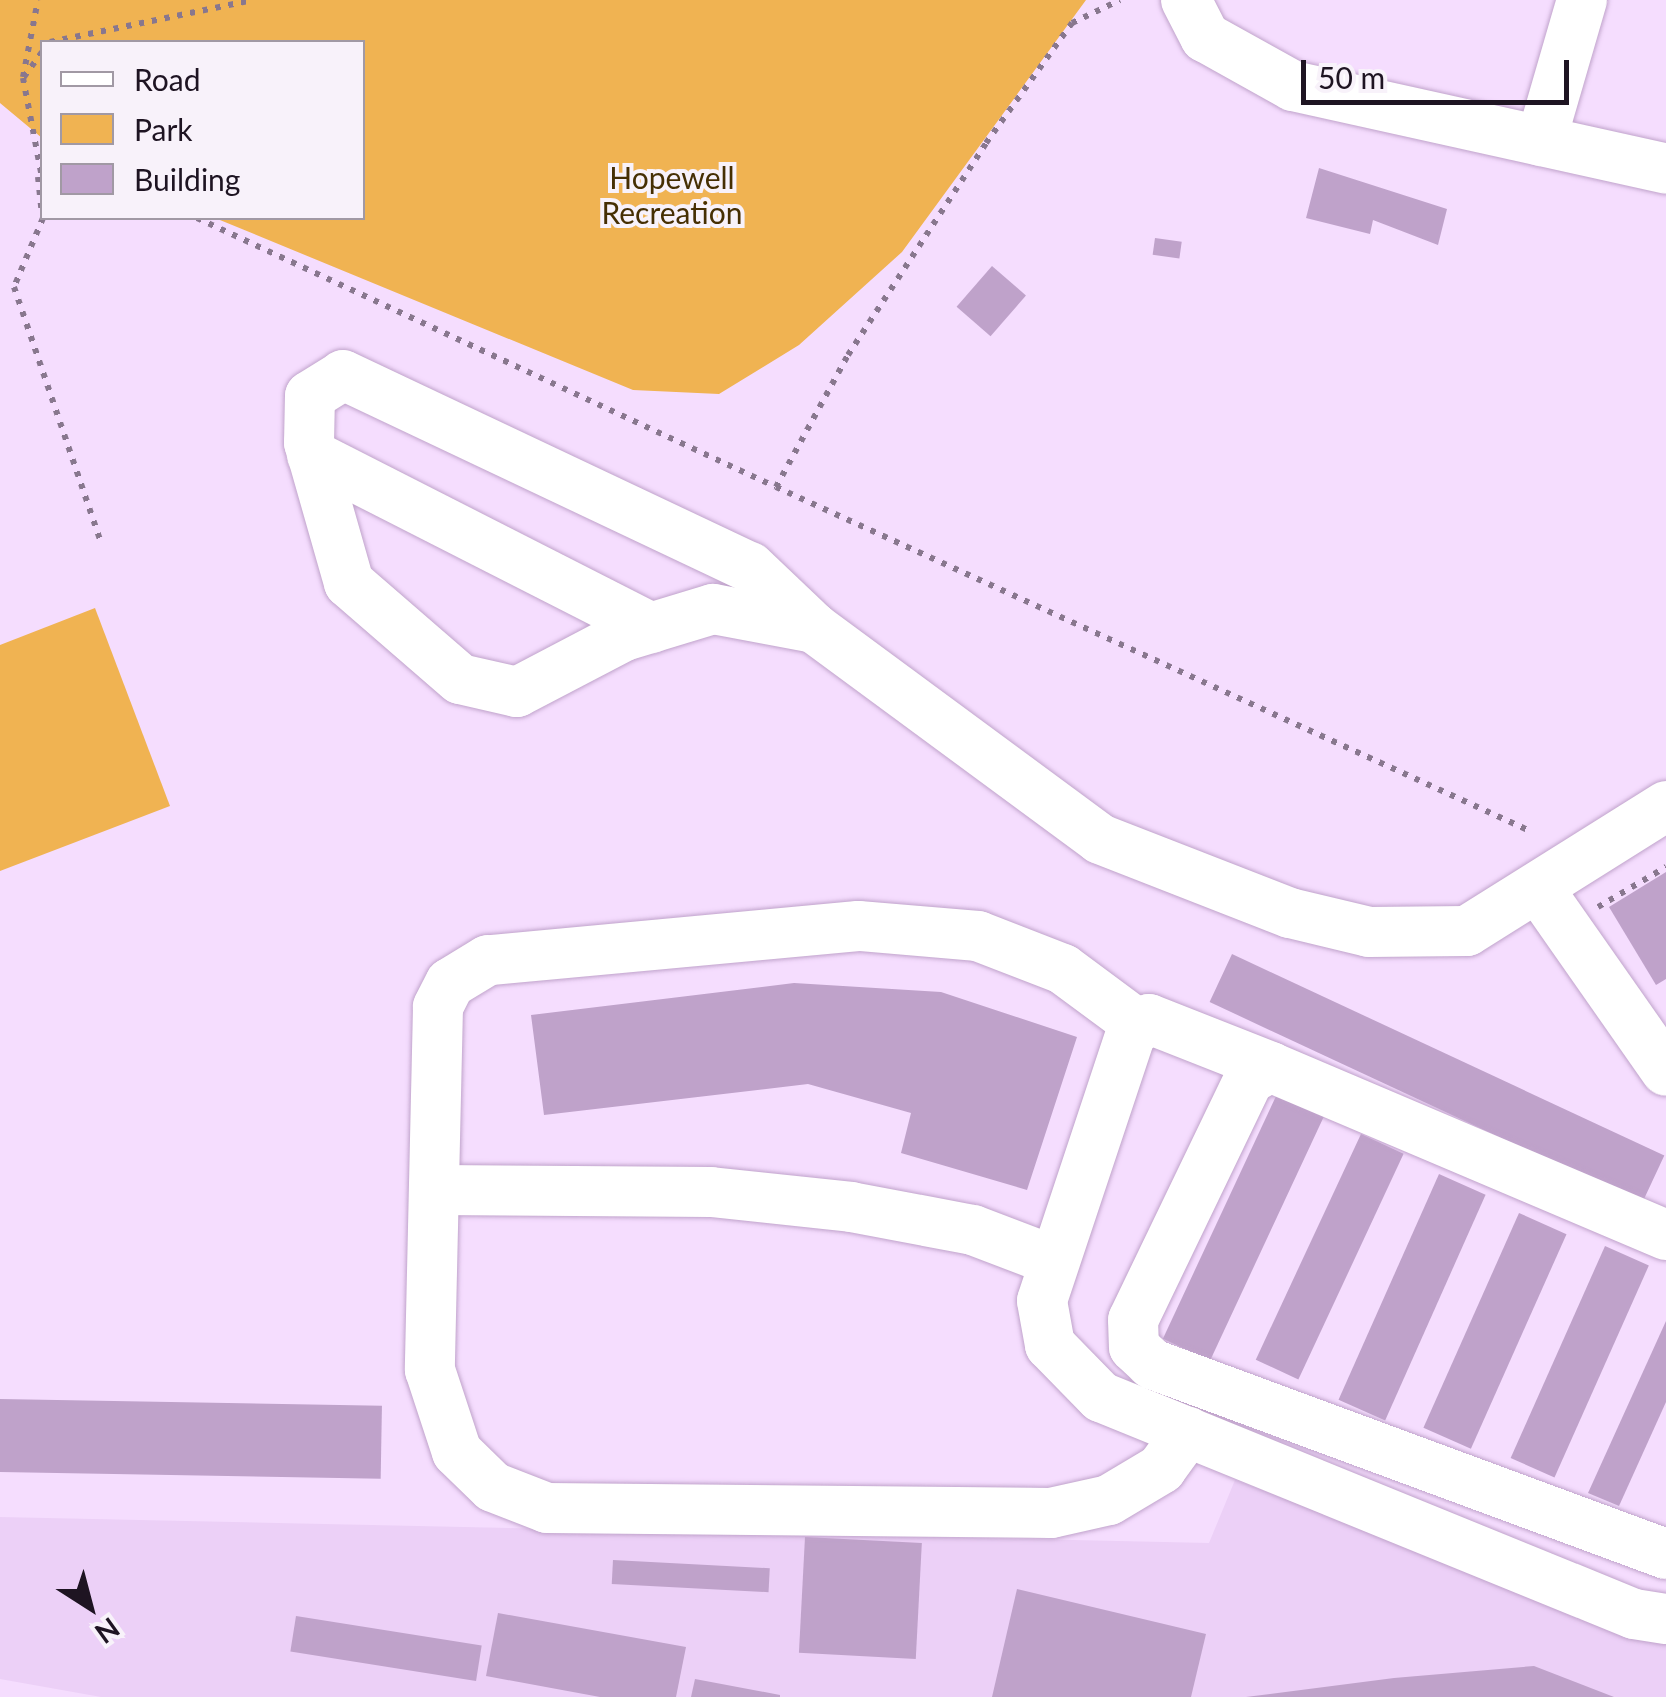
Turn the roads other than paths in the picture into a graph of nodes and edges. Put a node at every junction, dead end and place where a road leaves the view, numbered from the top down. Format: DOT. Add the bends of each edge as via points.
graph roads {
  1 [pos="1186,0"];
  2 [pos="1582,0"];
  3 [pos="1541,141"];
  4 [pos="1666,169"];
  5 [pos="312,455"];
  6 [pos="651,628"];
  7 [pos="814,628"];
  8 [pos="1666,806"];
  9 [pos="1538,888"];
  10 [pos="1140,1026"];
  11 [pos="1271,1068"];
  12 [pos="1666,1072"];
  13 [pos="436,1190"];
  14 [pos="1666,1234"];
  15 [pos="1054,1261"];
  16 [pos="1188,1432"];
  17 [pos="1666,1554"];
  18 [pos="1666,1619"];
  1 -- 3 [label="street" via="1205,36 1236,62 1293,86"];
  2 -- 3 [label="street"];
  3 -- 4 [label="street"];
  5 -- 6 [label="street"];
  5 -- 6 [label="street" via="349,583 460,679 516,692"];
  5 -- 7 [label="street" via="310,396 343,375 750,567"];
  6 -- 7 [label="street" via="713,609"];
  7 -- 9 [label="street" via="1100,838 1290,912 1423,937 1467,931"];
  8 -- 9 [label="street"];
  9 -- 12 [label="street"];
  10 -- 11 [label="street" via="1149,1019 1191,1032"];
  10 -- 13 [label="street" via="1063,968 978,936 858,926 488,960 450,983 438,1007"];
  10 -- 15 [label="street"];
  11 -- 14 [label="street"];
  11 -- 17 [label="street" via="1250,1079 1133,1320 1134,1348 1152,1364"];
  13 -- 15 [label="street" via="711,1192 852,1207 973,1230"];
  13 -- 16 [label="street" via="430,1370 439,1410 457,1452 494,1487 546,1508 1051,1513 1109,1500 1161,1468"];
  15 -- 16 [label="street" via="1042,1301 1050,1345 1101,1397"];
  16 -- 18 [label="street"];
}
